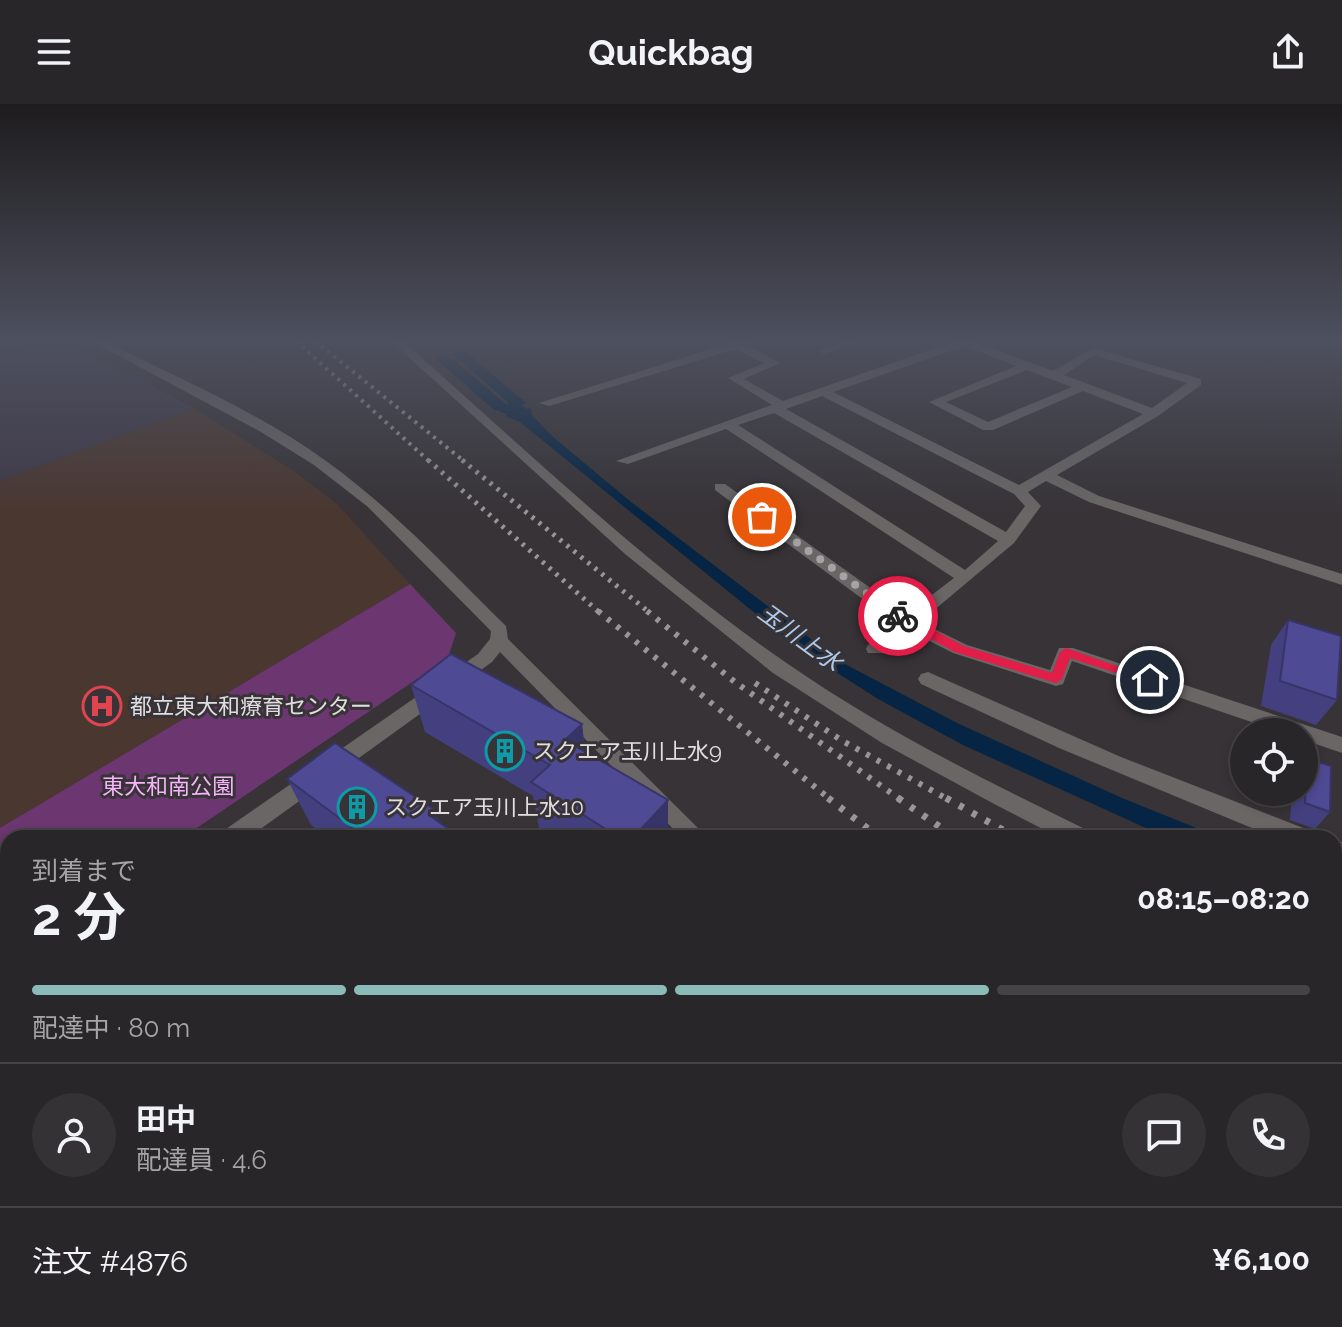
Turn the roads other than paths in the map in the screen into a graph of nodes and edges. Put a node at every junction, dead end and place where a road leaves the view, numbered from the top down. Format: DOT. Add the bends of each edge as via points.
graph roads {
  1 [pos="207,398"];
  2 [pos="460,398"];
  3 [pos="561,398"];
  4 [pos="766,398"];
  5 [pos="809,398"];
  6 [pos="835,398"];
  7 [pos="945,398"];
  8 [pos="1056,398"];
  9 [pos="1112,398"];
  10 [pos="1174,398"];
  11 [pos="545,403"];
  12 [pos="780,407"];
  13 [pos="1153,413"];
  14 [pos="727,424"];
  15 [pos="623,461"];
  16 [pos="1047,476"];
  17 [pos="720,487"];
  18 [pos="1019,491"];
  19 [pos="1008,540"];
  20 [pos="963,576"];
  21 [pos="1342,580"];
  22 [pos="906,622"];
  23 [pos="499,640"];
  24 [pos="875,649"];
  25 [pos="928,679"];
  26 [pos="1342,745"];
  27 [pos="242,830"];
  28 [pos="689,830"];
  29 [pos="1066,830"];
  30 [pos="1282,830"];
  1 -- 23 [label="street" via="319,462 373,504 497,624"];
  2 -- 29 [label="street" via="657,575 779,667 894,739"];
  3 -- 11 [label="street"];
  4 -- 12 [label="street"];
  5 -- 12 [label="street"];
  6 -- 18 [label="street"];
  7 -- 8 [label="street" via="935,402 988,427"];
  9 -- 13 [label="street"];
  10 -- 13 [label="street"];
  12 -- 14 [label="street"];
  12 -- 19 [label="street"];
  13 -- 16 [label="street"];
  14 -- 15 [label="street"];
  14 -- 20 [label="street"];
  16 -- 18 [label="street"];
  16 -- 21 [label="street" via="1094,499"];
  17 -- 22 [label="street"];
  18 -- 19 [label="street" via="1033,506"];
  19 -- 20 [label="street"];
  20 -- 22 [label="street"];
  22 -- 24 [label="street"];
  22 -- 26 [label="street" via="960,649 1056,679 1066,652"];
  23 -- 27 [label="street" via="485,658"];
  23 -- 28 [label="street"];
  25 -- 30 [label="street" via="1141,776"];
}
